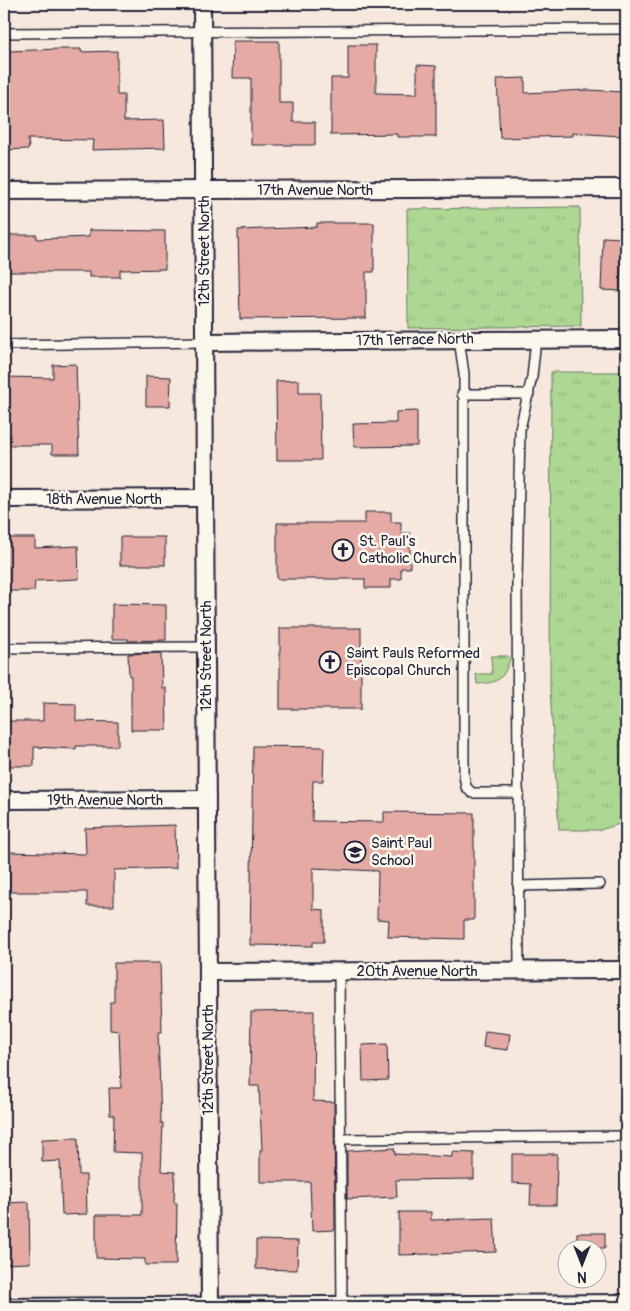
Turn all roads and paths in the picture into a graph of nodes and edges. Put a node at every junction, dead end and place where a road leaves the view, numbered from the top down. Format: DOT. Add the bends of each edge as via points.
graph roads {
  1 [pos="202,4"];
  2 [pos="626,29"];
  3 [pos="203,30"];
  4 [pos="4,33"];
  5 [pos="626,188"];
  6 [pos="204,190"];
  7 [pos="4,191"];
  8 [pos="536,339"];
  9 [pos="626,339"];
  10 [pos="459,340"];
  11 [pos="204,342"];
  12 [pos="4,345"];
  13 [pos="462,394"];
  14 [pos="529,394"];
  15 [pos="205,498"];
  16 [pos="4,499"];
  17 [pos="206,647"];
  18 [pos="4,648"];
  19 [pos="519,793"];
  20 [pos="207,799"];
  21 [pos="4,800"];
  22 [pos="600,884"];
  23 [pos="518,886"];
  24 [pos="626,970"];
  25 [pos="339,971"];
  26 [pos="519,971"];
  27 [pos="208,972"];
  28 [pos="626,1136"];
  29 [pos="340,1139"];
  30 [pos="626,1303"];
  31 [pos="4,1306"];
  32 [pos="210,1306"];
  33 [pos="342,1306"];
  1 -- 3 [label="street, 12th Street North"];
  2 -- 3 [label="lane"];
  3 -- 4 [label="lane"];
  3 -- 6 [label="street, 12th Street North"];
  5 -- 6 [label="street, 17th Avenue North"];
  6 -- 7 [label="street, 17th Avenue North"];
  6 -- 11 [label="street, 12th Street North"];
  8 -- 9 [label="street, 17th Terrace North"];
  8 -- 10 [label="street, 17th Terrace North"];
  8 -- 14 [label="lane"];
  10 -- 11 [label="street, 17th Terrace North"];
  10 -- 13 [label="lane" via="464,374"];
  11 -- 12 [label="lane"];
  11 -- 15 [label="street, 12th Street North"];
  13 -- 14 [label="lane"];
  13 -- 19 [label="lane" via="464,776 466,787 472,793"];
  14 -- 19 [label="lane" via="520,438 517,580"];
  15 -- 16 [label="street, 18th Avenue North"];
  15 -- 17 [label="street, 12th Street North"];
  17 -- 18 [label="lane"];
  17 -- 20 [label="street, 12th Street North"];
  19 -- 23 [label="lane"];
  20 -- 21 [label="street, 19th Avenue North"];
  20 -- 27 [label="street, 12th Street North"];
  22 -- 23 [label="lane"];
  23 -- 26 [label="lane"];
  24 -- 26 [label="street, 20th Avenue North"];
  25 -- 26 [label="street, 20th Avenue North"];
  25 -- 27 [label="street, 20th Avenue North"];
  25 -- 29 [label="lane"];
  27 -- 32 [label="street, 12th Street North"];
  28 -- 29 [label="lane"];
  29 -- 33 [label="lane"];
  30 -- 33 [label="street"];
  31 -- 32 [label="street"];
  32 -- 33 [label="street"];
}
